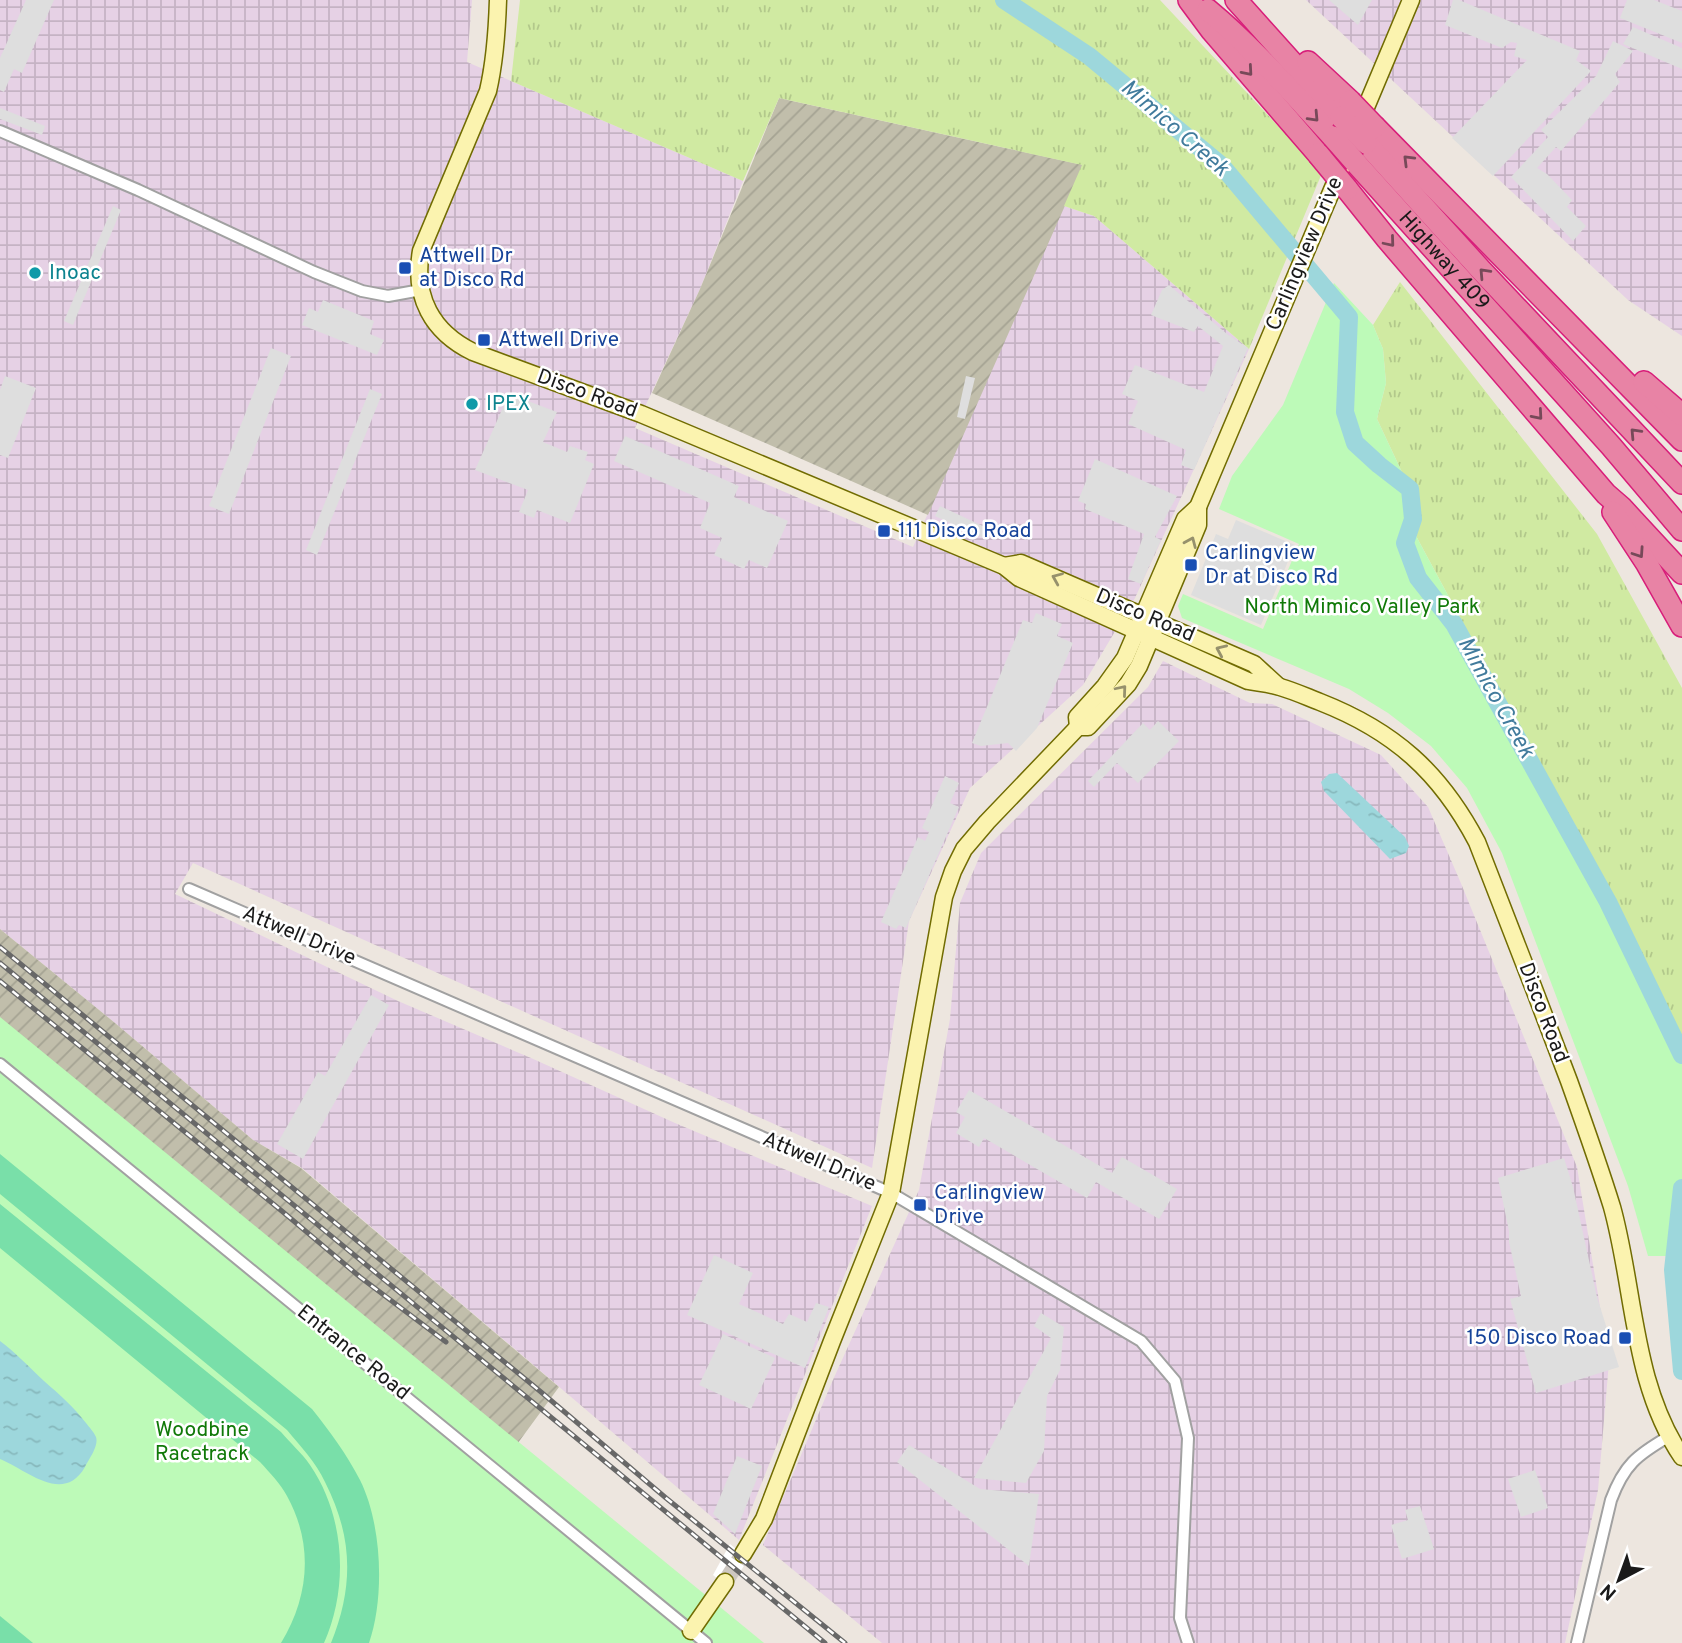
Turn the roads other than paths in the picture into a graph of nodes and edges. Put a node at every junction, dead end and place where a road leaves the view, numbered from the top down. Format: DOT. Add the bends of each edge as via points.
graph roads {
  1 [pos="498,0"];
  2 [pos="1189,0"];
  3 [pos="1196,0"];
  4 [pos="1239,0"];
  5 [pos="1411,0"];
  6 [pos="0,131"];
  7 [pos="1371,135"];
  8 [pos="1490,243"];
  9 [pos="421,290"];
  10 [pos="1682,415"];
  11 [pos="1682,440"];
  12 [pos="1682,483"];
  13 [pos="1606,494"];
  14 [pos="1682,530"];
  15 [pos="1004,566"];
  16 [pos="1682,573"];
  17 [pos="1150,618"];
  18 [pos="1682,626"];
  19 [pos="1143,635"];
  20 [pos="1278,686"];
  21 [pos="189,889"];
  22 [pos="0,1064"];
  23 [pos="891,1193"];
  24 [pos="1668,1437"];
  25 [pos="1682,1457"];
  26 [pos="743,1554"];
  27 [pos="725,1581"];
  28 [pos="691,1631"];
  29 [pos="706,1643"];
  30 [pos="1188,1643"];
  31 [pos="1577,1643"];
  1 -- 9 [label="main road" via="488,91 421,251"];
  2 -- 13 [label="highway, one-way, bridge"];
  3 -- 14 [label="highway, Highway 409, one-way, bridge" via="1264,62 1333,137"];
  4 -- 7 [label="highway, Highway 409, bridge"];
  5 -- 17 [label="main road, Carlingview Drive" via="1198,507 1185,519"];
  6 -- 9 [label="street" via="362,291 388,296"];
  8 -- 7 [label="highway, one-way"];
  12 -- 7 [label="highway, Highway 409, one-way" via="1481,270"];
  8 -- 10 [label="highway"];
  8 -- 11 [label="highway"];
  9 -- 15 [label="main road, Disco Road" via="430,316 460,346 652,418"];
  13 -- 16 [label="highway"];
  13 -- 18 [label="highway, one-way"];
  17 -- 15 [label="main road, Disco Road, one-way" via="1021,563"];
  15 -- 19 [label="main road, Disco Road" via="1019,578"];
  17 -- 19 [label="main road, Carlingview Drive"];
  20 -- 17 [label="main road, Disco Road, one-way" via="1254,664"];
  19 -- 20 [label="main road, Disco Road" via="1248,681"];
  19 -- 23 [label="main road, Carlingview Drive" via="1077,717 1078,727 987,821 953,871 944,897"];
  20 -- 24 [label="main road, Disco Road" via="1364,721 1387,736 1448,795 1477,842 1601,1170 1643,1364"];
  21 -- 23 [label="street, Attwell Drive"];
  22 -- 28 [label="street, Entrance Road"];
  23 -- 26 [label="main road, Carlingview Drive" via="764,1519"];
  23 -- 30 [label="street, Attwell Drive" via="1140,1341 1175,1381 1188,1438 1180,1618"];
  24 -- 25 [label="main road, Disco Road"];
  24 -- 31 [label="street" via="1647,1449 1618,1481"];
  27 -- 28 [label="main road"];
  28 -- 29 [label="street, Entrance Road"];
}
